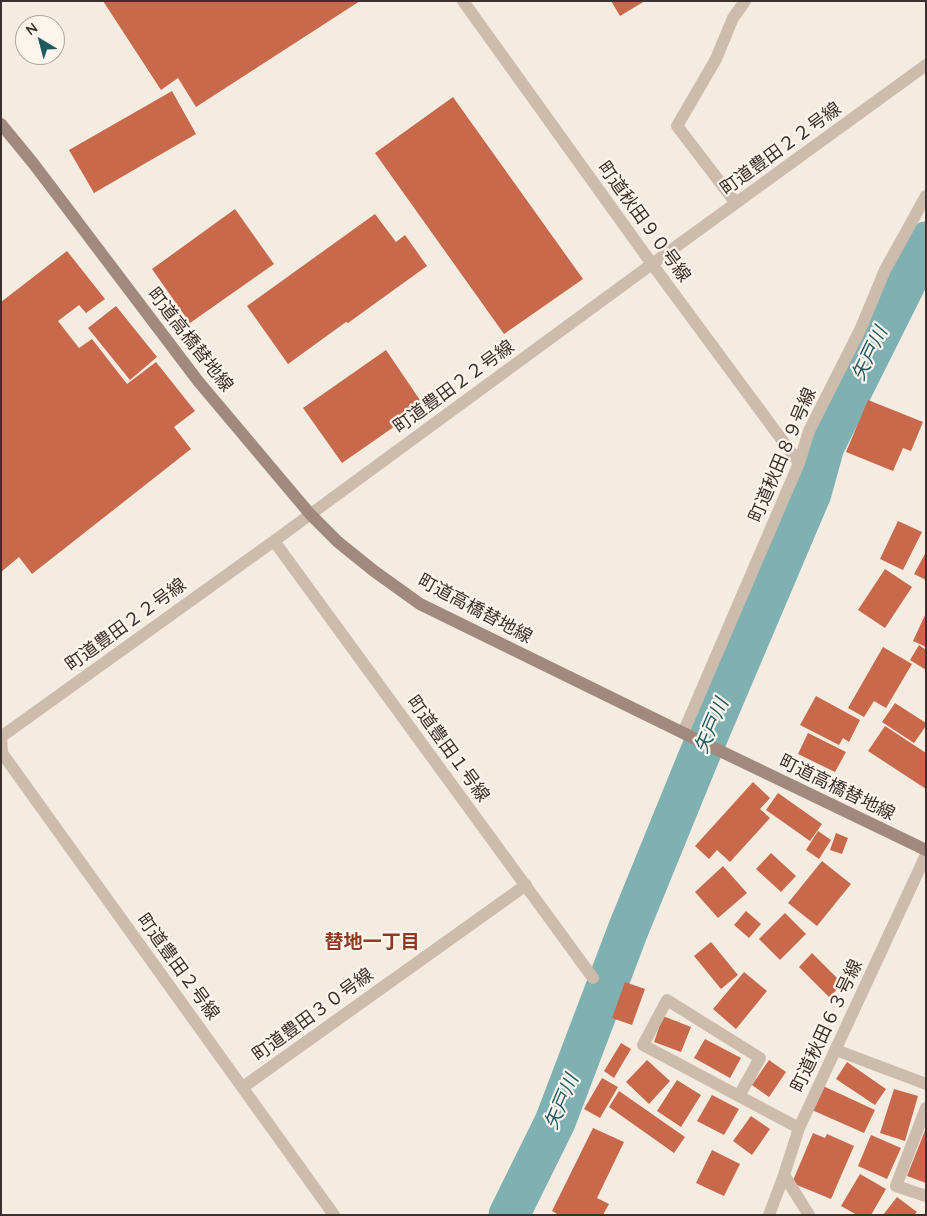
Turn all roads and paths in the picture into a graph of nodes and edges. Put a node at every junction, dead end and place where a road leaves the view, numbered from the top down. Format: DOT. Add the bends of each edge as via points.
graph roads {
  1 [pos="463,1"];
  2 [pos="744,1"];
  3 [pos="926,66"];
  4 [pos="1,124"];
  5 [pos="926,196"];
  6 [pos="736,204"];
  7 [pos="652,264"];
  8 [pos="799,463"];
  9 [pos="310,514"];
  10 [pos="274,541"];
  11 [pos="683,733"];
  12 [pos="1,736"];
  13 [pos="926,850"];
  14 [pos="926,855"];
  15 [pos="526,885"];
  16 [pos="593,978"];
  17 [pos="836,1050"];
  18 [pos="926,1084"];
  19 [pos="243,1087"];
  20 [pos="739,1096"];
  21 [pos="926,1108"];
  22 [pos="799,1128"];
  23 [pos="784,1175"];
  24 [pos="926,1196"];
  25 [pos="334,1215"];
  26 [pos="769,1215"];
  27 [pos="809,1215"];
  1 -- 7 [label="street, 町道秋田９０号線"];
  2 -- 6 [label="street" via="733,18 716,59 677,126"];
  3 -- 6 [label="street, 町道豊田２２号線"];
  4 -- 9 [label="street, 町道高橋替地線" via="198,381"];
  5 -- 8 [label="street, 町道秋田８９号線" via="884,270 860,330 809,431"];
  6 -- 7 [label="street, 町道豊田２２号線"];
  7 -- 8 [label="street, 町道秋田９０号線"];
  7 -- 9 [label="street, 町道豊田２２号線"];
  8 -- 11 [label="street, 町道秋田８９号線"];
  9 -- 10 [label="street, 町道豊田２２号線"];
  9 -- 11 [label="street, 町道高橋替地線" via="338,542 420,604"];
  10 -- 12 [label="street, 町道豊田２２号線"];
  10 -- 15 [label="street, 町道豊田１号線"];
  11 -- 13 [label="street, 町道高橋替地線"];
  12 -- 19 [label="street, 町道豊田２号線" via="2,752"];
  14 -- 17 [label="street, 町道秋田６３号線"];
  15 -- 16 [label="street, 町道豊田１号線"];
  15 -- 19 [label="street, 町道豊田３０号線"];
  17 -- 18 [label="street"];
  17 -- 22 [label="street, 町道秋田６３号線"];
  19 -- 25 [label="street, 町道豊田２号線"];
  20 -- 20 [label="street" via="643,1044 667,1000 760,1058"];
  20 -- 22 [label="street"];
  21 -- 24 [label="street" via="896,1186"];
  22 -- 23 [label="street, 町道秋田６３号線"];
  23 -- 26 [label="street, 町道秋田６３号線"];
  23 -- 27 [label="street"];
}
